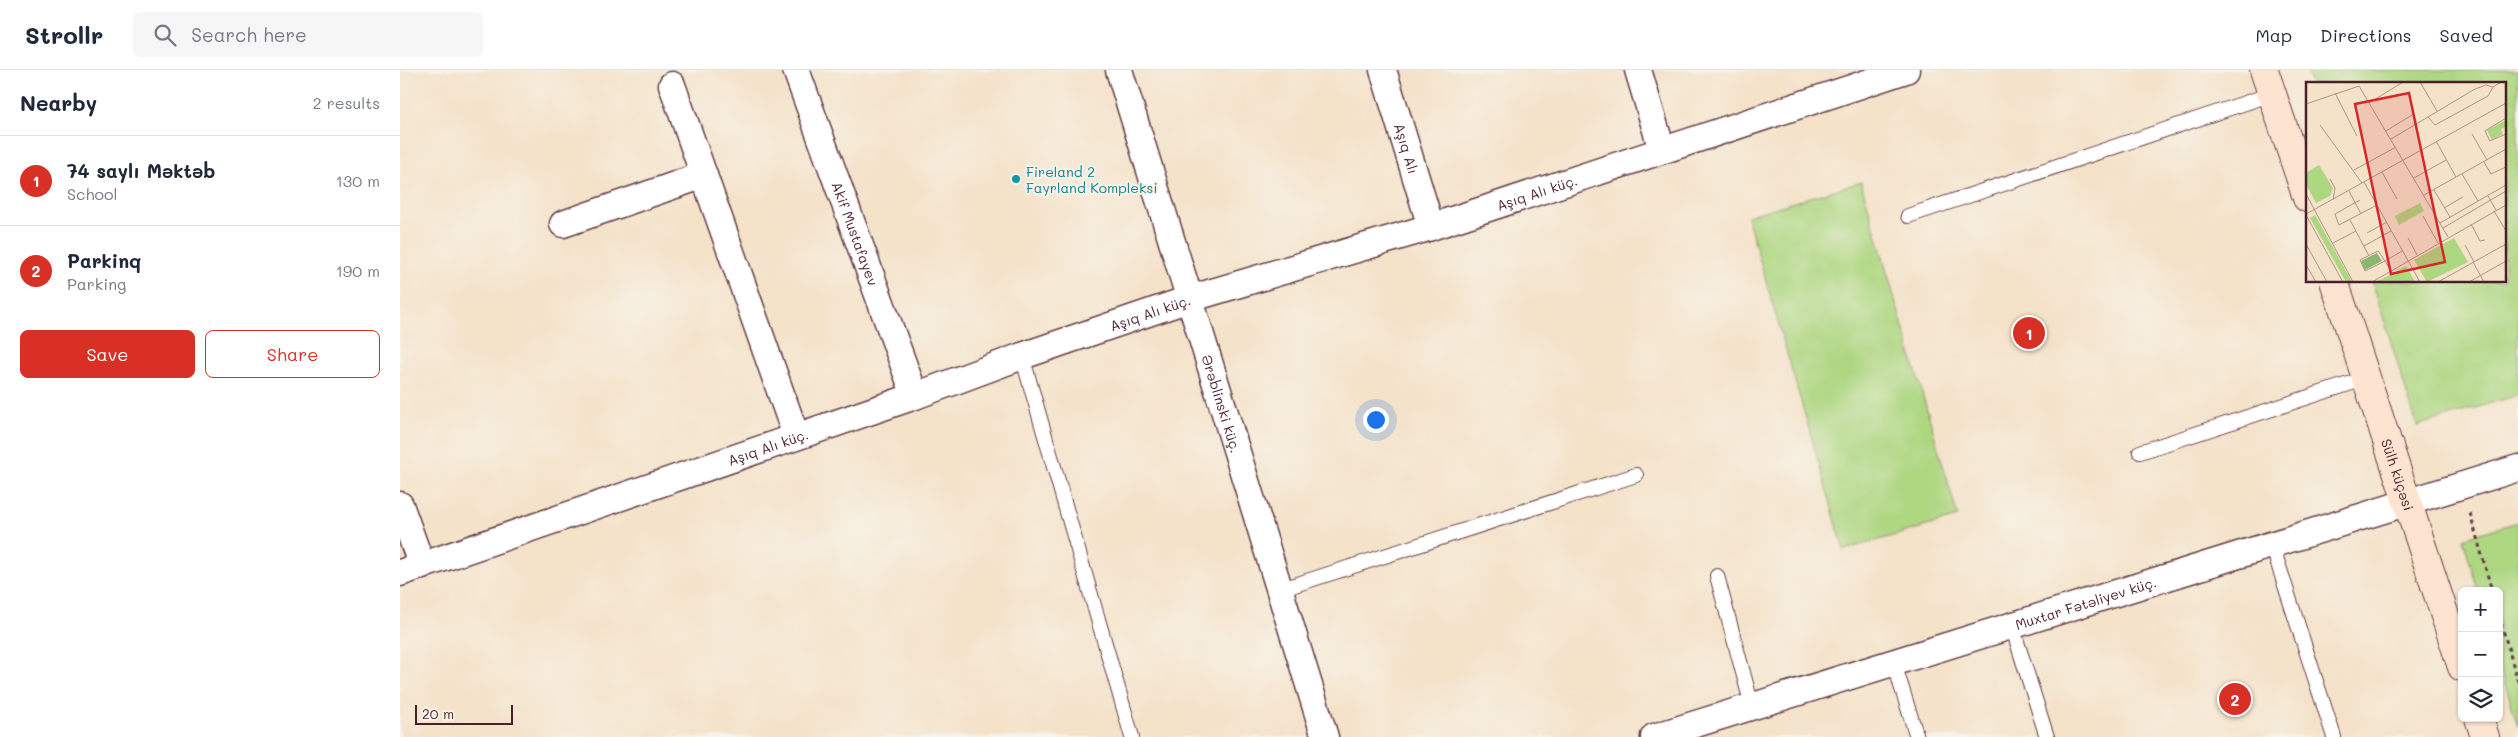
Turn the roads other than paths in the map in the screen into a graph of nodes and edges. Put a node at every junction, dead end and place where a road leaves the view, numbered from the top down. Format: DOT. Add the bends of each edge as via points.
graph roads {
  1 [pos="796,70"];
  2 [pos="1119,70"];
  3 [pos="1383,70"];
  4 [pos="1638,70"];
  5 [pos="1906,70"];
  6 [pos="2268,82"];
  7 [pos="672,85"];
  8 [pos="1662,150"];
  9 [pos="704,175"];
  10 [pos="2306,195"];
  11 [pos="1908,216"];
  12 [pos="563,224"];
  13 [pos="1431,227"];
  14 [pos="2334,282"];
  15 [pos="1189,298"];
  16 [pos="1022,356"];
  17 [pos="2367,378"];
  18 [pos="915,396"];
  19 [pos="796,436"];
  20 [pos="2140,452"];
  21 [pos="2518,468"];
  22 [pos="1636,475"];
  23 [pos="2408,503"];
  24 [pos="400,505"];
  25 [pos="2272,545"];
  26 [pos="411,570"];
  27 [pos="1717,576"];
  28 [pos="1279,590"];
  29 [pos="2012,626"];
  30 [pos="2458,655"];
  31 [pos="1894,662"];
  32 [pos="1752,706"];
  33 [pos="2479,722"];
  34 [pos="1662,736"];
  35 [pos="1132,737"];
  36 [pos="1325,737"];
  37 [pos="1917,737"];
  38 [pos="2048,737"];
  39 [pos="2334,737"];
  40 [pos="2485,737"];
  1 -- 18 [label="street, Akif Mustafayev"];
  2 -- 15 [label="street, Ərəblinski küç."];
  3 -- 13 [label="street, Aşıq Alı"];
  4 -- 8 [label="street"];
  5 -- 8 [label="street, Aşıq Alı küç."];
  6 -- 10 [label="street"];
  6 -- 11 [label="lane"];
  7 -- 9 [label="street"];
  8 -- 13 [label="street, Aşıq Alı küç."];
  9 -- 12 [label="street"];
  9 -- 19 [label="street"];
  13 -- 15 [label="street, Aşıq Alı küç."];
  14 -- 17 [label="street, Sülh küçəsi"];
  15 -- 16 [label="street, Aşıq Alı küç."];
  15 -- 28 [label="street, Ərəblinski küç."];
  16 -- 18 [label="street, Aşıq Alı küç."];
  16 -- 35 [label="lane"];
  17 -- 20 [label="lane"];
  17 -- 23 [label="street, Sülh küçəsi"];
  18 -- 19 [label="street, Aşıq Alı küç."];
  19 -- 26 [label="street, Aşıq Alı küç."];
  21 -- 23 [label="street, Muxtar Fətəliyev küç."];
  22 -- 28 [label="lane"];
  23 -- 25 [label="street, Muxtar Fətəliyev küç."];
  23 -- 30 [label="street, Sülh küçəsi"];
  24 -- 26 [label="street"];
  25 -- 29 [label="street, Muxtar Fətəliyev küç."];
  25 -- 39 [label="lane"];
  27 -- 32 [label="lane"];
  28 -- 36 [label="street, Ərəblinski küç."];
  29 -- 31 [label="street, Muxtar Fətəliyev küç."];
  29 -- 38 [label="lane"];
  31 -- 32 [label="street, Muxtar Fətəliyev küç."];
  31 -- 37 [label="lane"];
  32 -- 34 [label="street, Muxtar Fətəliyev küç."];
  33 -- 40 [label="street"];
}
